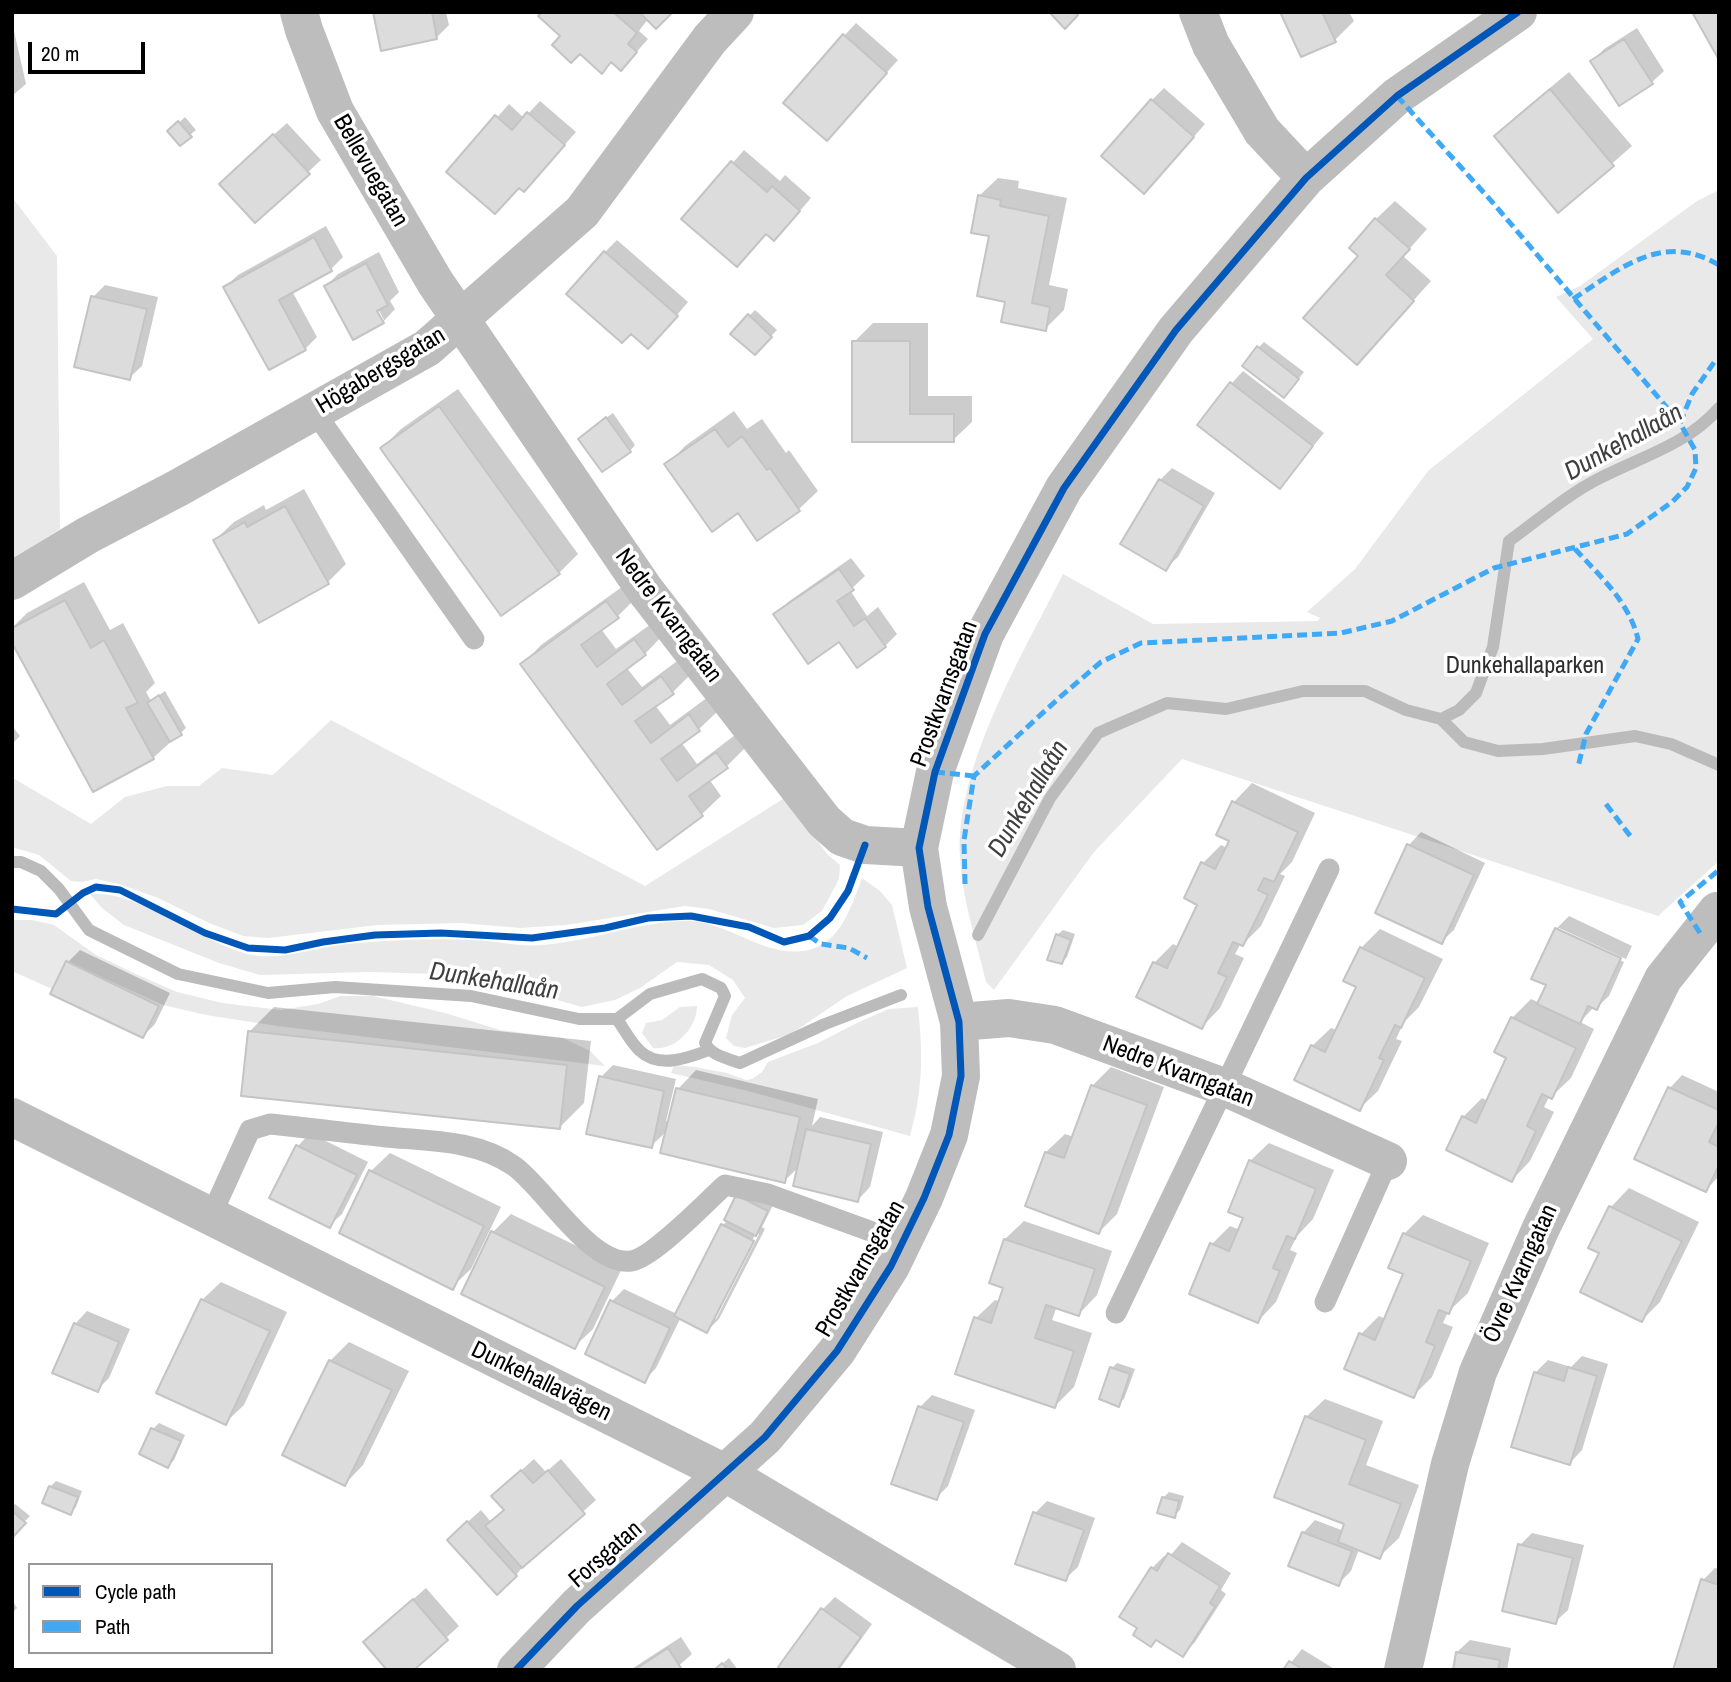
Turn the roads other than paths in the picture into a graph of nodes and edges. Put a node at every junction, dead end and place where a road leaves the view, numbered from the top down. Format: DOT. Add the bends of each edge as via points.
graph roads {
  1 [pos="299,12"];
  2 [pos="735,12"];
  3 [pos="1198,12"];
  4 [pos="1518,12"];
  5 [pos="1307,177"];
  6 [pos="461,320"];
  7 [pos="314,411"];
  8 [pos="12,581"];
  9 [pos="474,639"];
  10 [pos="919,848"];
  11 [pos="1329,869"];
  12 [pos="1717,911"];
  13 [pos="960,1022"];
  14 [pos="1224,1087"];
  15 [pos="12,1117"];
  16 [pos="1388,1161"];
  17 [pos="211,1216"];
  18 [pos="903,1243"];
  19 [pos="1325,1302"];
  20 [pos="1116,1313"];
  21 [pos="727,1474"];
  22 [pos="516,1670"];
  23 [pos="1058,1670"];
  24 [pos="1404,1670"];
  1 -- 6 [label="street, Bellevuegatan" via="335,111"];
  2 -- 6 [label="street, Högabergsgatan" via="582,212"];
  3 -- 5 [label="street" via="1211,45 1262,131"];
  4 -- 5 [label="street, Prostkvarnsgatan" via="1397,96"];
  5 -- 10 [label="street, Prostkvarnsgatan" via="1177,330 1064,488 985,634 935,772"];
  6 -- 7 [label="street, Högabergsgatan" via="427,348"];
  6 -- 10 [label="street, Nedre Kvarngatan" via="645,590 824,821 842,837 865,845"];
  7 -- 8 [label="street, Högabergsgatan"];
  7 -- 9 [label="lane"];
  10 -- 13 [label="street, Prostkvarnsgatan" via="928,907"];
  11 -- 14 [label="lane"];
  12 -- 24 [label="street, Övre Kvarngatan" via="1663,979 1541,1228 1478,1372 1450,1464"];
  13 -- 14 [label="street, Nedre Kvarngatan" via="1009,1018 1055,1025"];
  13 -- 18 [label="street, Prostkvarnsgatan" via="961,1076 948,1135"];
  14 -- 16 [label="street, Nedre Kvarngatan"];
  14 -- 20 [label="lane"];
  15 -- 17 [label="street, Dunkehallavägen"];
  16 -- 19 [label="lane"];
  17 -- 18 [label="lane" via="250,1130 270,1124 466,1145 497,1156 516,1167 594,1247 611,1258 631,1261 650,1254 725,1185 768,1194"];
  17 -- 21 [label="street, Dunkehallavägen"];
  18 -- 21 [label="street, Prostkvarnsgatan" via="837,1351 765,1437"];
  21 -- 22 [label="street, Forsgatan" via="577,1606"];
  21 -- 23 [label="street, Dunkehallavägen"];
}
